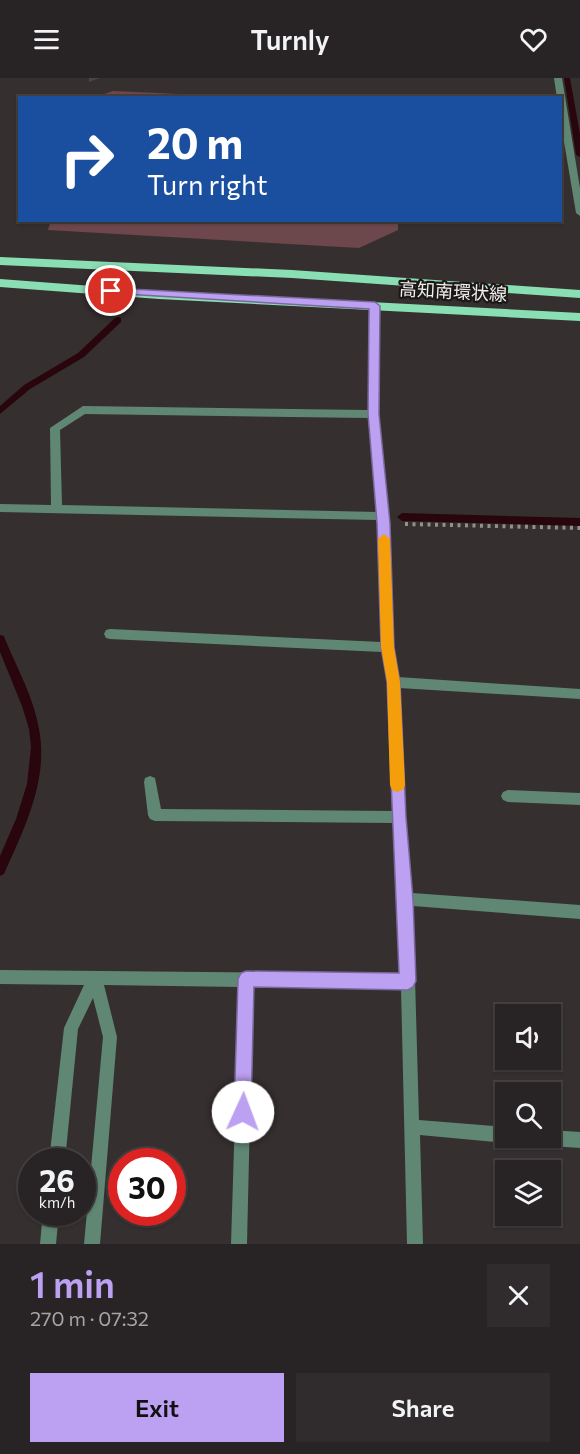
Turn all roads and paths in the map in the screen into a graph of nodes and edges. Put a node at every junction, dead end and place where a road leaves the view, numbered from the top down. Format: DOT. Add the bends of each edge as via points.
graph roads {
  1 [pos="558,78"];
  2 [pos="561,96"];
  3 [pos="562,105"];
  4 [pos="580,213"];
  5 [pos="0,261"];
  6 [pos="0,283"];
  7 [pos="580,294"];
  8 [pos="375,306"];
  9 [pos="580,317"];
  10 [pos="374,414"];
  11 [pos="0,508"];
  12 [pos="57,509"];
  13 [pos="383,520"];
  14 [pos="580,528"];
  15 [pos="110,634"];
  16 [pos="387,647"];
  17 [pos="393,682"];
  18 [pos="580,694"];
  19 [pos="150,783"];
  20 [pos="508,796"];
  21 [pos="580,799"];
  22 [pos="399,817"];
  23 [pos="406,899"];
  24 [pos="580,912"];
  25 [pos="0,976"];
  26 [pos="95,977"];
  27 [pos="246,979"];
  28 [pos="408,981"];
  29 [pos="412,1127"];
  30 [pos="495,1134"];
  31 [pos="561,1139"];
  32 [pos="580,1140"];
  33 [pos="58,1148"];
  34 [pos="50,1226"];
  35 [pos="48,1244"];
  36 [pos="92,1244"];
  37 [pos="239,1244"];
  38 [pos="415,1244"];
  1 -- 2 [label="street"];
  3 -- 4 [label="street"];
  5 -- 7 [label="main road, 高知南環状線" via="292,273"];
  6 -- 8 [label="main road, 高知南環状線"];
  8 -- 9 [label="main road, 高知南環状線"];
  8 -- 10 [label="street"];
  10 -- 12 [label="street" via="83,410 55,428"];
  10 -- 13 [label="street"];
  11 -- 12 [label="street"];
  12 -- 13 [label="street"];
  13 -- 14 [label="path"];
  13 -- 16 [label="street"];
  15 -- 16 [label="street"];
  16 -- 17 [label="street"];
  17 -- 18 [label="street"];
  17 -- 22 [label="street"];
  19 -- 22 [label="street" via="155,814"];
  20 -- 21 [label="street"];
  22 -- 23 [label="street"];
  23 -- 24 [label="street"];
  23 -- 28 [label="street"];
  25 -- 26 [label="street"];
  26 -- 27 [label="street"];
  26 -- 33 [label="street" via="71,1028"];
  26 -- 36 [label="street" via="110,1037"];
  27 -- 28 [label="street"];
  27 -- 37 [label="street"];
  28 -- 29 [label="street"];
  29 -- 30 [label="street"];
  29 -- 38 [label="street"];
  31 -- 32 [label="street"];
  34 -- 35 [label="street"];
}
